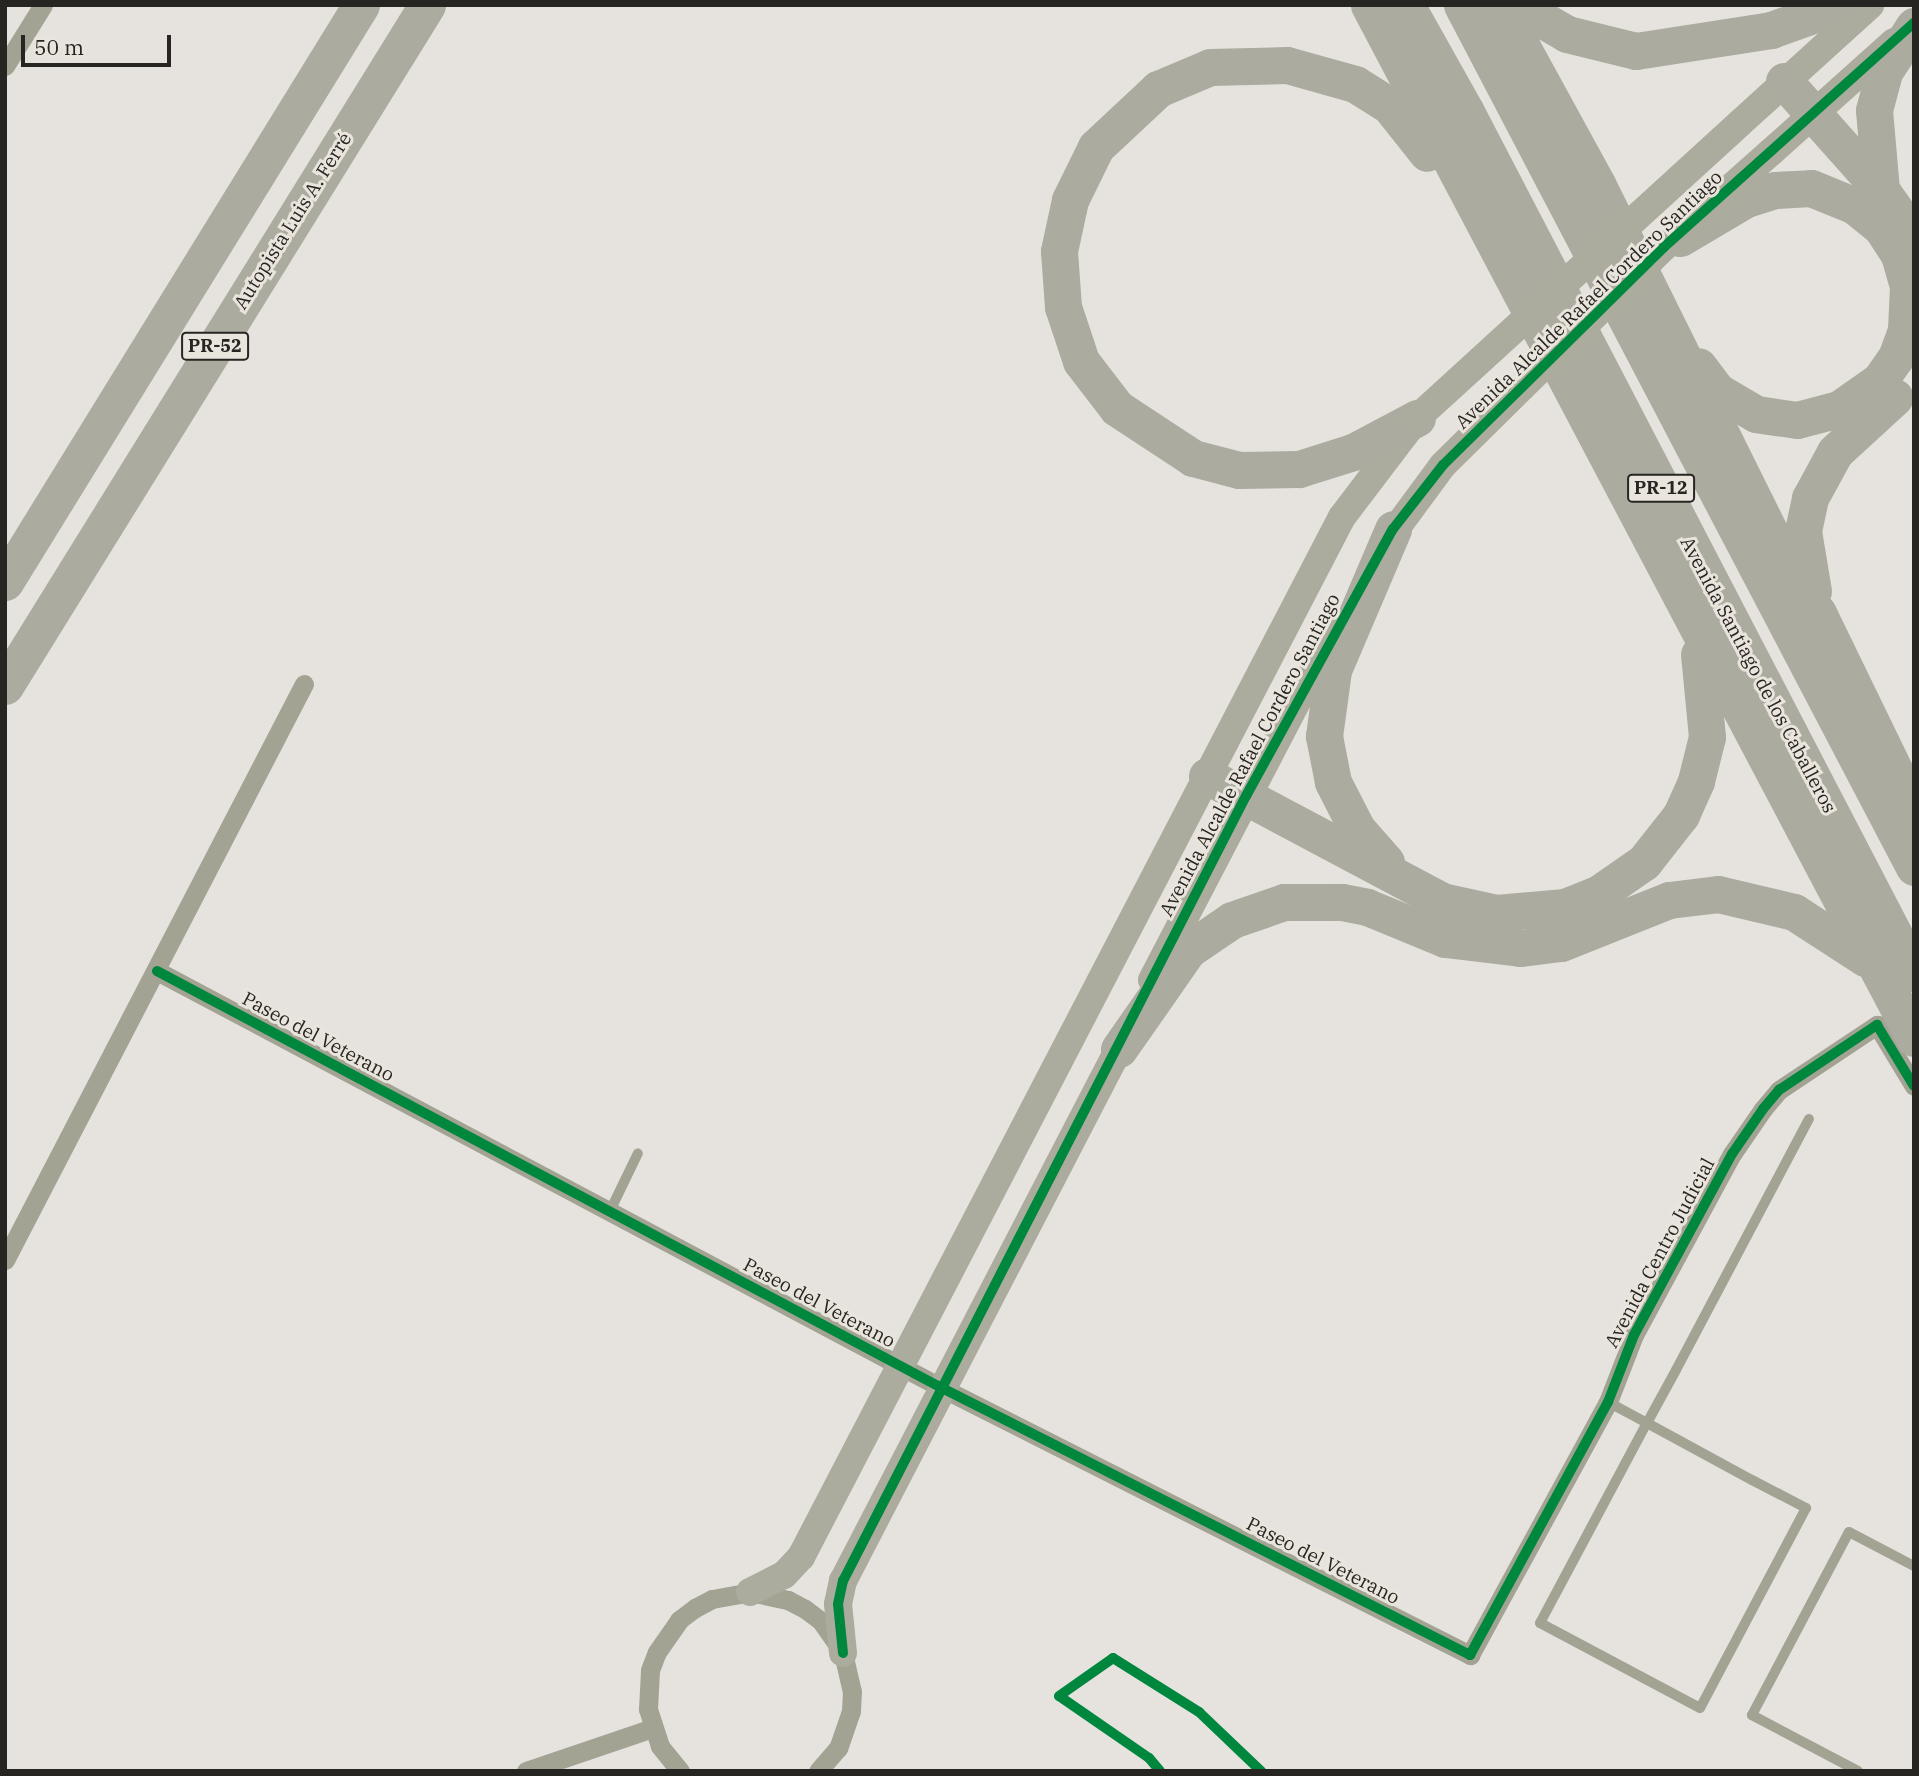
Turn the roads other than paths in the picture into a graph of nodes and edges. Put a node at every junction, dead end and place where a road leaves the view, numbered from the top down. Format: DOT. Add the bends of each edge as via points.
graph roads {
  1 [pos="43,5"];
  2 [pos="360,5"];
  3 [pos="427,5"];
  4 [pos="445,5"];
  5 [pos="1369,5"];
  6 [pos="1406,5"];
  7 [pos="1462,5"];
  8 [pos="1499,5"];
  9 [pos="1517,5"];
  10 [pos="1841,5"];
  11 [pos="1870,5"];
  12 [pos="1914,25"];
  13 [pos="5,66"];
  14 [pos="1784,81"];
  15 [pos="1815,114"];
  16 [pos="312,188"];
  17 [pos="1881,190"];
  18 [pos="1914,236"];
  19 [pos="1494,243"];
  20 [pos="1664,247"];
  21 [pos="1660,316"];
  22 [pos="1914,370"];
  23 [pos="1417,418"];
  24 [pos="1393,529"];
  25 [pos="5,582"];
  26 [pos="1818,613"];
  27 [pos="1695,629"];
  28 [pos="304,684"];
  29 [pos="5,687"];
  30 [pos="1207,776"];
  31 [pos="1245,796"];
  32 [pos="1914,811"];
  33 [pos="1914,867"];
  34 [pos="1398,876"];
  35 [pos="1871,963"];
  36 [pos="157,971"];
  37 [pos="1914,973"];
  38 [pos="1914,1038"];
  39 [pos="1119,1049"];
  40 [pos="1914,1086"];
  41 [pos="1809,1119"];
  42 [pos="638,1153"];
  43 [pos="610,1212"];
  44 [pos="5,1260"];
  45 [pos="900,1366"];
  46 [pos="942,1388"];
  47 [pos="1608,1402"];
  48 [pos="1647,1423"];
  49 [pos="1914,1566"];
  50 [pos="750,1592"];
  51 [pos="844,1653"];
  52 [pos="1470,1655"];
  53 [pos="652,1728"];
  54 [pos="526,1771"];
  55 [pos="680,1771"];
  56 [pos="818,1771"];
  57 [pos="1858,1771"];
  1 -- 13 [label="street"];
  2 -- 25 [label="highway, PR-52"];
  3 -- 16 [label="highway, Autopista Luis A. Ferré / PR-52"];
  4 -- 16 [label="highway" via="380,111"];
  5 -- 19 [label="highway"];
  6 -- 37 [label="highway, Avenida Santiago de los Caballeros / PR-12"];
  7 -- 33 [label="highway, PR-12"];
  8 -- 21 [label="highway" via="1597,184"];
  9 -- 10 [label="highway" via="1567,34 1636,51 1771,30"];
  11 -- 14 [label="street, Avenida Alcalde Rafael Cordero Santiago"];
  12 -- 15 [label="street, Avenida Alcalde Rafael Cordero Santiago"];
  12 -- 17 [label="highway" via="1884,72 1874,110"];
  14 -- 15 [label="highway"];
  14 -- 23 [label="street, Avenida Alcalde Rafael Cordero Santiago, bridge"];
  15 -- 17 [label="highway"];
  15 -- 20 [label="street, Avenida Alcalde Rafael Cordero Santiago, bridge"];
  16 -- 29 [label="highway, Autopista Luis A. Ferré / PR-52"];
  17 -- 18 [label="highway"];
  19 -- 23 [label="highway" via="1454,199 1434,163 1389,106 1354,83 1287,65 1221,65 1158,89 1116,124 1082,169 1059,251 1063,307 1081,361 1117,408 1141,428 1204,462 1269,472 1299,469 1353,452"];
  19 -- 27 [label="highway"];
  20 -- 21 [label="highway, bridge" via="1746,199 1788,188 1818,190 1855,206 1881,227 1899,255 1908,287 1906,330 1896,357 1879,381 1854,401 1818,416 1781,419 1729,401 1708,382"];
  20 -- 24 [label="street, Avenida Alcalde Rafael Cordero Santiago, bridge" via="1443,464"];
  21 -- 26 [label="highway" via="1793,579"];
  22 -- 26 [label="highway" via="1892,401 1835,452 1810,498 1804,550"];
  23 -- 30 [label="street, Avenida Alcalde Rafael Cordero Santiago" via="1342,517"];
  24 -- 31 [label="street, Avenida Alcalde Rafael Cordero Santiago"];
  24 -- 34 [label="highway" via="1333,670 1324,736 1333,782 1357,829"];
  26 -- 32 [label="highway"];
  27 -- 34 [label="highway" via="1705,698 1703,758 1681,815 1644,862 1598,894 1534,912 1461,908"];
  27 -- 35 [label="highway"];
  28 -- 36 [label="street"];
  30 -- 31 [label="highway"];
  30 -- 45 [label="street, Avenida Alcalde Rafael Cordero Santiago"];
  31 -- 34 [label="highway"];
  31 -- 39 [label="street, Avenida Alcalde Rafael Cordero Santiago"];
  35 -- 38 [label="highway"];
  35 -- 39 [label="highway" via="1794,912 1718,894 1669,900 1570,940 1520,948 1445,939 1367,907 1342,902 1284,902 1232,920 1188,950"];
  36 -- 43 [label="street, Paseo del Veterano"];
  36 -- 44 [label="street"];
  39 -- 46 [label="street, Avenida Alcalde Rafael Cordero Santiago"];
  40 -- 47 [label="street, Avenida Centro Judicial" via="1877,1025 1779,1090 1745,1132 1634,1335"];
  41 -- 48 [label="lane"];
  42 -- 43 [label="lane"];
  43 -- 45 [label="street, Paseo del Veterano"];
  45 -- 46 [label="street, Paseo del Veterano"];
  45 -- 50 [label="street, Avenida Alcalde Rafael Cordero Santiago" via="801,1557 784,1575"];
  46 -- 51 [label="street, Avenida Alcalde Rafael Cordero Santiago" via="843,1581 838,1604"];
  46 -- 52 [label="street, Paseo del Veterano"];
  47 -- 48 [label="lane"];
  47 -- 52 [label="street, Avenida Centro Judicial"];
  48 -- 48 [label="lane" via="1806,1508 1700,1708 1540,1623"];
  49 -- 57 [label="lane" via="1849,1532 1752,1715"];
  50 -- 51 [label="street" via="770,1594 806,1609 821,1621"];
  50 -- 53 [label="street" via="695,1608 667,1635 650,1670 647,1699"];
  51 -- 56 [label="street" via="851,1711 838,1748"];
  53 -- 54 [label="street"];
  53 -- 55 [label="street"];
}
